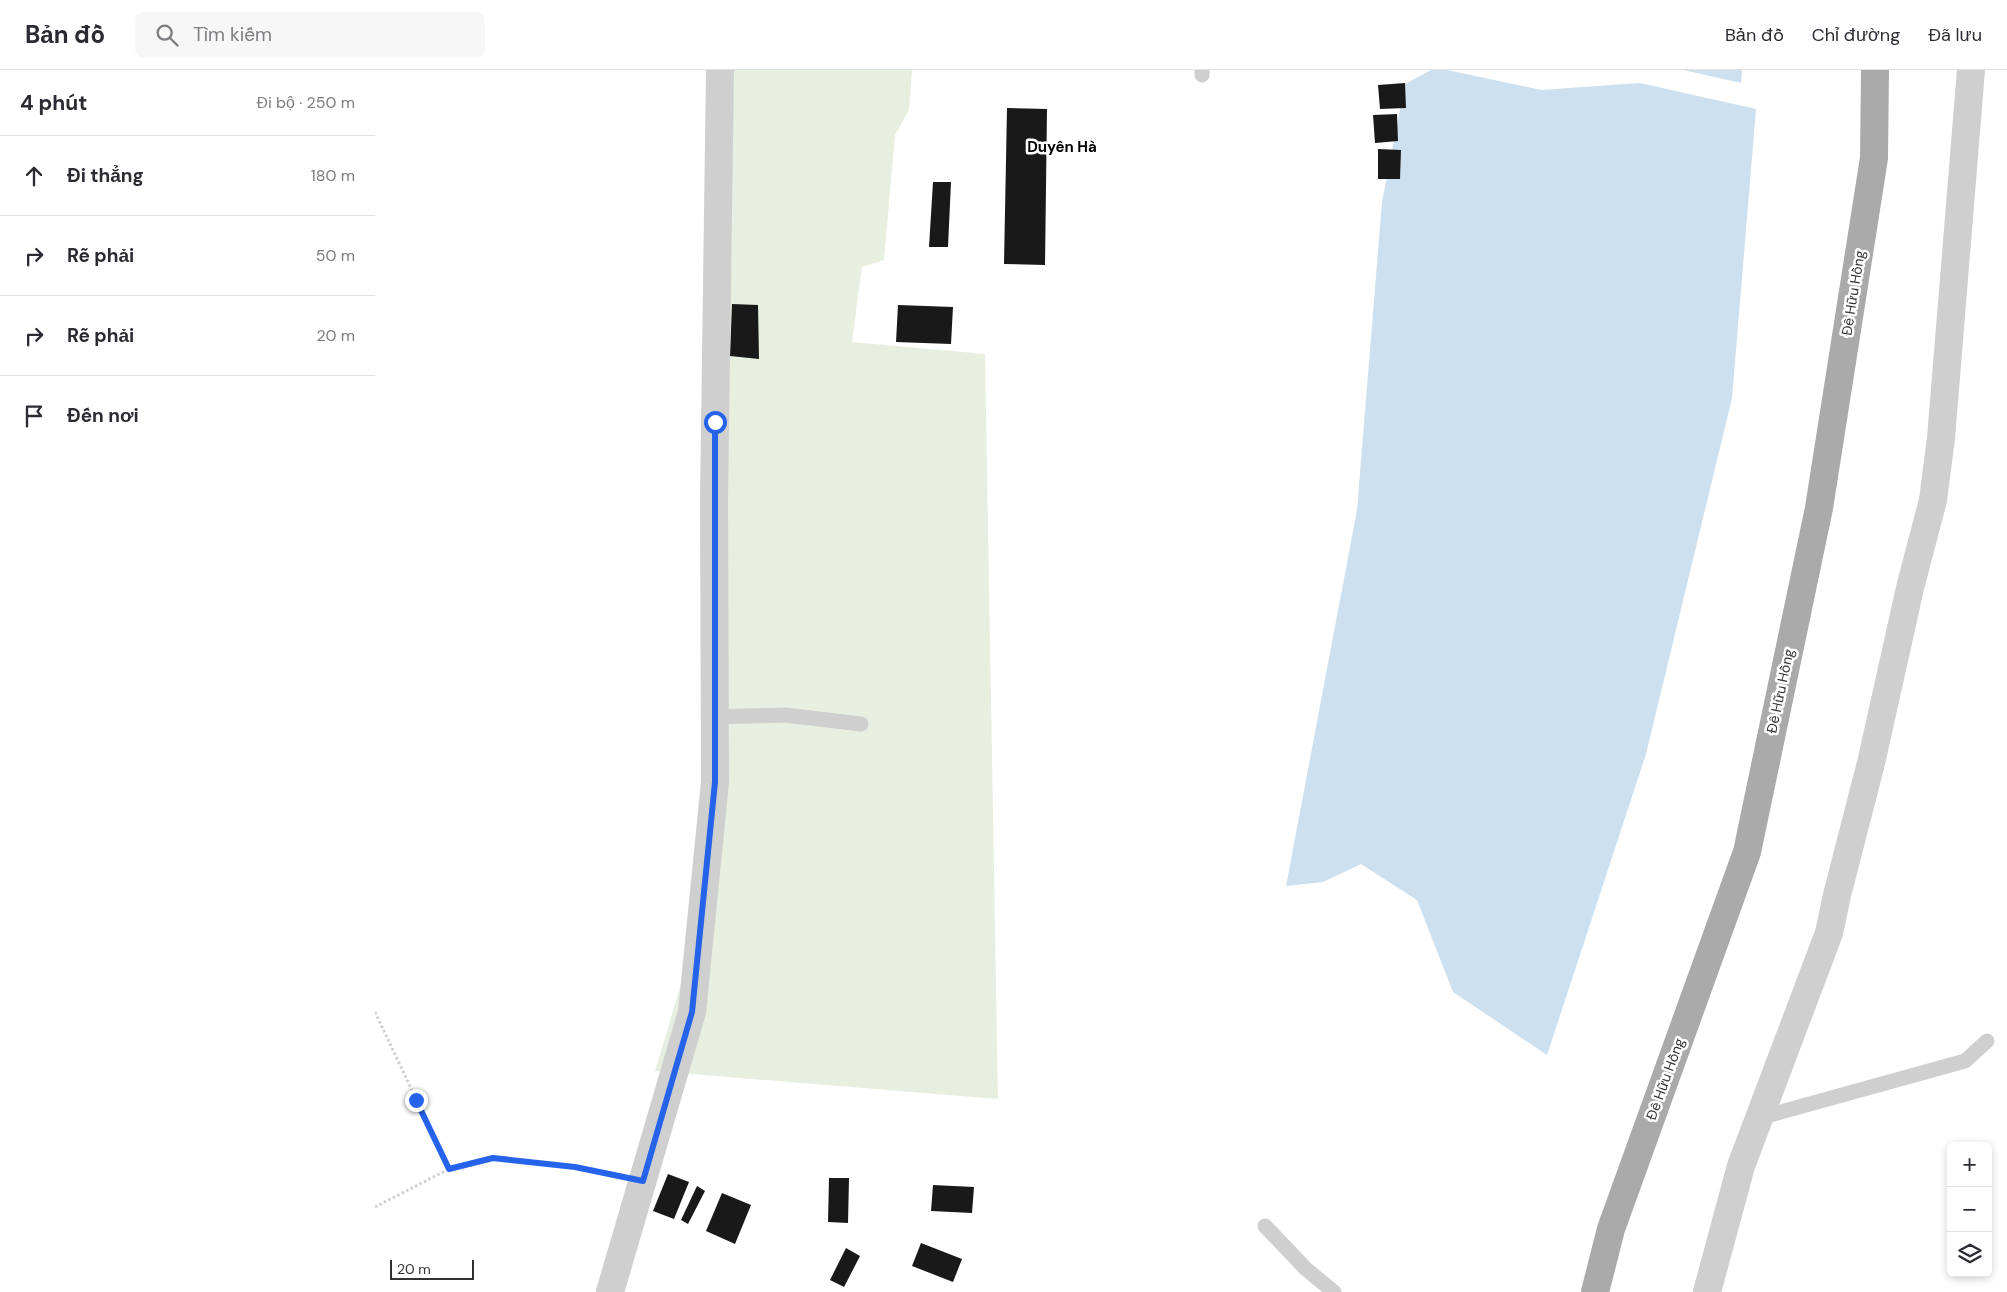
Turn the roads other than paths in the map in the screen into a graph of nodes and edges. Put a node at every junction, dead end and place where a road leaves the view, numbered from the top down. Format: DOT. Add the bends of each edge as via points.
graph roads {
  1 [pos="720,70"];
  2 [pos="1875,70"];
  3 [pos="1967,76"];
  4 [pos="715,717"];
  5 [pos="861,724"];
  6 [pos="1987,1041"];
  7 [pos="1759,1118"];
  8 [pos="1265,1226"];
  9 [pos="610,1292"];
  10 [pos="1333,1292"];
  11 [pos="1595,1292"];
  12 [pos="1707,1292"];
  1 -- 4 [label="street" via="713,499"];
  2 -- 11 [label="main road, Đê Hữu Hồng" via="1874,158 1819,508 1747,852 1611,1229"];
  3 -- 7 [label="street" via="1941,438 1933,500 1829,933"];
  4 -- 5 [label="lane" via="785,715"];
  4 -- 9 [label="street" via="715,782 692,1012"];
  6 -- 7 [label="lane" via="1965,1061"];
  7 -- 12 [label="street" via="1741,1166"];
  8 -- 10 [label="lane"];
}
